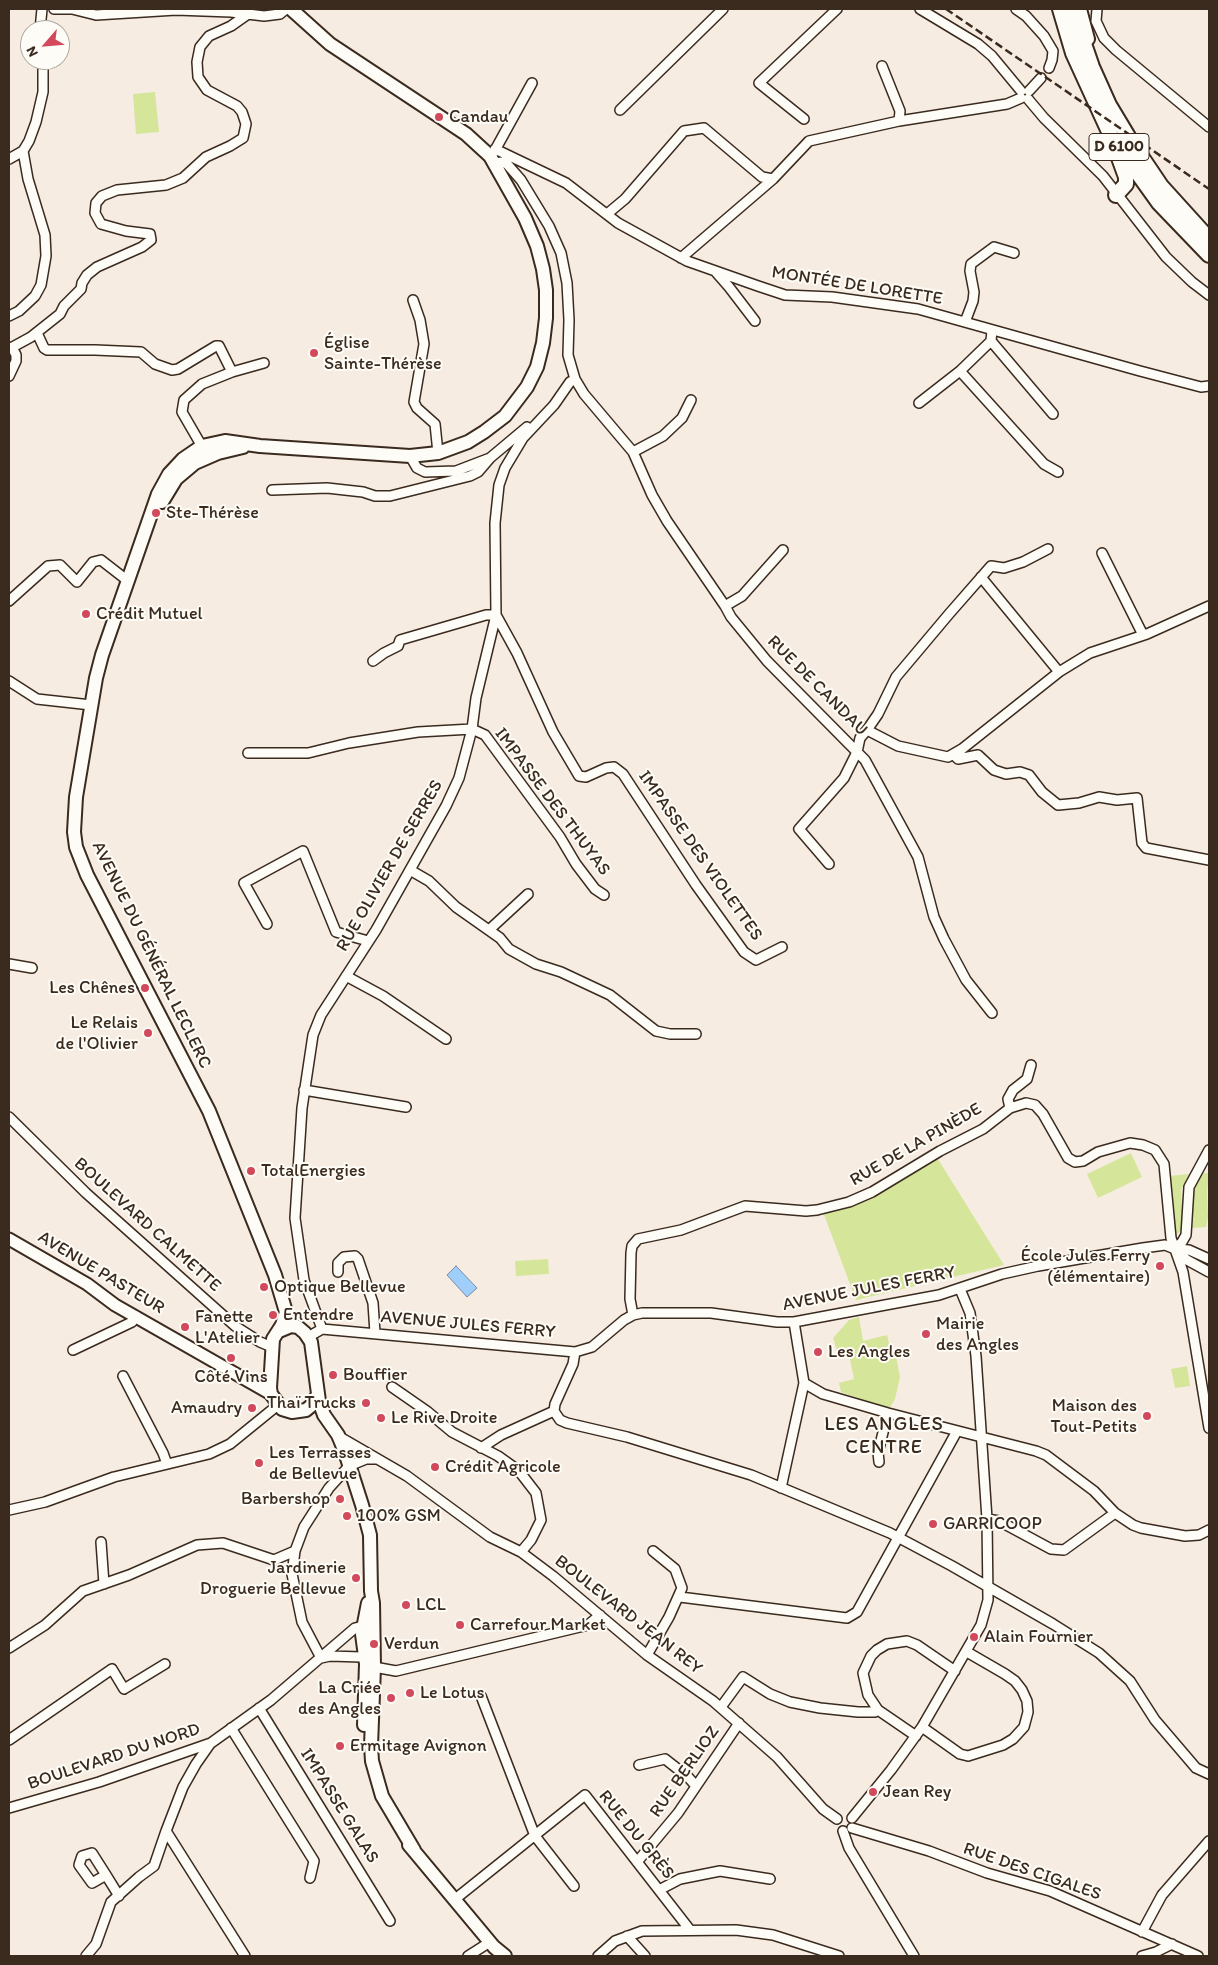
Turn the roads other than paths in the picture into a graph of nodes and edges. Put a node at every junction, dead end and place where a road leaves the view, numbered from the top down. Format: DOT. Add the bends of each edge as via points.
graph roads {
  1 [pos="54,9"];
  2 [pos="286,9"];
  3 [pos="290,9"];
  4 [pos="723,9"];
  5 [pos="837,9"];
  6 [pos="920,9"];
  7 [pos="1016,9"];
  8 [pos="1060,9"];
  9 [pos="1072,9"];
  10 [pos="1080,9"];
  11 [pos="1097,9"];
  12 [pos="248,14"];
  13 [pos="882,66"];
  14 [pos="1048,68"];
  15 [pos="43,70"];
  16 [pos="1040,78"];
  17 [pos="532,83"];
  18 [pos="1102,90"];
  19 [pos="1025,94"];
  20 [pos="620,110"];
  21 [pos="804,120"];
  22 [pos="898,121"];
  23 [pos="1209,127"];
  24 [pos="1112,136"];
  25 [pos="23,151"];
  26 [pos="493,156"];
  27 [pos="9,158"];
  28 [pos="773,179"];
  29 [pos="1116,195"];
  30 [pos="607,214"];
  31 [pos="1209,239"];
  32 [pos="1014,254"];
  33 [pos="1209,255"];
  34 [pos="681,258"];
  35 [pos="715,271"];
  36 [pos="1209,296"];
  37 [pos="413,300"];
  38 [pos="9,316"];
  39 [pos="755,321"];
  40 [pos="965,322"];
  41 [pos="992,330"];
  42 [pos="37,333"];
  43 [pos="991,341"];
  44 [pos="10,348"];
  45 [pos="264,363"];
  46 [pos="960,371"];
  47 [pos="232,372"];
  48 [pos="9,376"];
  49 [pos="575,379"];
  50 [pos="1209,386"];
  51 [pos="691,400"];
  52 [pos="919,404"];
  53 [pos="1053,414"];
  54 [pos="542,417"];
  55 [pos="205,451"];
  56 [pos="633,452"];
  57 [pos="438,453"];
  58 [pos="410,456"];
  59 [pos="490,458"];
  60 [pos="1058,472"];
  61 [pos="272,490"];
  62 [pos="1048,549"];
  63 [pos="783,550"];
  64 [pos="1102,553"];
  65 [pos="982,577"];
  66 [pos="128,581"];
  67 [pos="9,601"];
  68 [pos="725,606"];
  69 [pos="1209,606"];
  70 [pos="496,615"];
  71 [pos="1143,635"];
  72 [pos="373,661"];
  73 [pos="1059,672"];
  74 [pos="9,681"];
  75 [pos="91,705"];
  76 [pos="472,729"];
  77 [pos="867,730"];
  78 [pos="857,752"];
  79 [pos="248,753"];
  80 [pos="953,754"];
  81 [pos="1209,860"];
  82 [pos="829,864"];
  83 [pos="410,870"];
  84 [pos="528,894"];
  85 [pos="604,895"];
  86 [pos="268,924"];
  87 [pos="489,930"];
  88 [pos="368,941"];
  89 [pos="782,947"];
  90 [pos="9,964"];
  91 [pos="32,968"];
  92 [pos="346,976"];
  93 [pos="992,1013"];
  94 [pos="696,1034"];
  95 [pos="446,1039"];
  96 [pos="1031,1065"];
  97 [pos="304,1090"];
  98 [pos="406,1107"];
  99 [pos="1010,1108"];
  100 [pos="9,1117"];
  101 [pos="1209,1150"];
  102 [pos="9,1239"];
  103 [pos="1175,1249"];
  104 [pos="1209,1259"];
  105 [pos="338,1272"];
  106 [pos="1209,1272"];
  107 [pos="960,1289"];
  108 [pos="286,1312"];
  109 [pos="633,1315"];
  110 [pos="136,1316"];
  111 [pos="794,1322"];
  112 [pos="298,1328"];
  113 [pos="322,1329"];
  114 [pos="279,1331"];
  115 [pos="375,1333"];
  116 [pos="308,1337"];
  117 [pos="272,1347"];
  118 [pos="73,1350"];
  119 [pos="575,1352"];
  120 [pos="272,1371"];
  121 [pos="123,1376"];
  122 [pos="804,1383"];
  123 [pos="252,1384"];
  124 [pos="392,1387"];
  125 [pos="318,1394"];
  126 [pos="275,1400"];
  127 [pos="306,1410"];
  128 [pos="554,1411"];
  129 [pos="888,1413"];
  130 [pos="324,1415"];
  131 [pos="1209,1428"];
  132 [pos="957,1431"];
  133 [pos="338,1435"];
  134 [pos="981,1436"];
  135 [pos="481,1448"];
  136 [pos="379,1459"];
  137 [pos="879,1462"];
  138 [pos="167,1464"];
  139 [pos="349,1466"];
  140 [pos="781,1488"];
  141 [pos="9,1510"];
  142 [pos="1115,1513"];
  143 [pos="987,1519"];
  144 [pos="1209,1530"];
  145 [pos="899,1537"];
  146 [pos="101,1542"];
  147 [pos="295,1551"];
  148 [pos="653,1551"];
  149 [pos="521,1552"];
  150 [pos="104,1584"];
  151 [pos="988,1587"];
  152 [pos="680,1597"];
  153 [pos="600,1615"];
  154 [pos="369,1631"];
  155 [pos="9,1648"];
  156 [pos="967,1652"];
  157 [pos="647,1655"];
  158 [pos="321,1658"];
  159 [pos="369,1663"];
  160 [pos="164,1664"];
  161 [pos="955,1671"];
  162 [pos="481,1696"];
  163 [pos="721,1707"];
  164 [pos="259,1708"];
  165 [pos="878,1710"];
  166 [pos="739,1723"];
  167 [pos="922,1727"];
  168 [pos="231,1728"];
  169 [pos="916,1736"];
  170 [pos="9,1740"];
  171 [pos="211,1743"];
  172 [pos="639,1765"];
  173 [pos="1209,1774"];
  174 [pos="696,1786"];
  175 [pos="9,1808"];
  176 [pos="852,1818"];
  177 [pos="837,1819"];
  178 [pos="847,1830"];
  179 [pos="166,1831"];
  180 [pos="535,1836"];
  181 [pos="1209,1841"];
  182 [pos="637,1862"];
  183 [pos="106,1875"];
  184 [pos="310,1878"];
  185 [pos="770,1880"];
  186 [pos="574,1886"];
  187 [pos="659,1890"];
  188 [pos="119,1896"];
  189 [pos="454,1900"];
  190 [pos="390,1921"];
  191 [pos="690,1930"];
  192 [pos="1142,1932"];
  193 [pos="627,1936"];
  194 [pos="1172,1944"];
  195 [pos="494,1948"];
  196 [pos="911,1954"];
  197 [pos="86,1956"];
  198 [pos="245,1956"];
  199 [pos="468,1956"];
  200 [pos="505,1956"];
  201 [pos="598,1956"];
  202 [pos="645,1956"];
  203 [pos="839,1956"];
  204 [pos="1142,1956"];
  205 [pos="1198,1956"];
  1 -- 12 [label="street" via="96,15 176,10"];
  2 -- 12 [label="street" via="273,16"];
  3 -- 26 [label="main road, AVENUE DU GÉNÉRAL LECLERC" via="330,44 466,134"];
  4 -- 20 [label="street"];
  5 -- 21 [label="street" via="759,83"];
  6 -- 19 [label="street" via="978,44"];
  7 -- 14 [label="street" via="1044,36 1052,51"];
  8 -- 24 [label="main road, D 6100" via="1076,60"];
  9 -- 18 [label="main road, D 6100"];
  10 -- 18 [label="main road"];
  11 -- 23 [label="street" via="1096,21 1104,38"];
  12 -- 42 [label="street" via="209,36 200,47 197,62 198,77 207,90 242,112 246,124 243,138 206,157 183,178 166,185 117,190 102,196 96,204 95,213 101,224 150,234 151,240 97,266 60,314"];
  13 -- 22 [label="street" via="900,111"];
  15 -- 25 [label="street" via="43,92 34,128"];
  16 -- 19 [label="street"];
  17 -- 26 [label="street"];
  18 -- 31 [label="main road, D 6100" via="1147,167"];
  19 -- 22 [label="street" via="1007,104"];
  19 -- 29 [label="street" via="1044,118 1103,176"];
  22 -- 28 [label="street" via="809,141"];
  24 -- 29 [label="main road" via="1126,177 1126,184"];
  24 -- 33 [label="main road, D 6100" via="1159,203"];
  25 -- 27 [label="street"];
  25 -- 38 [label="street" via="45,235 46,256 41,285 35,296"];
  26 -- 30 [label="street, MONTÉE DE LORETTE" via="566,183"];
  26 -- 49 [label="street" via="507,164 521,180 561,253 567,284 568,354"];
  26 -- 57 [label="main road, AVENUE DU GÉNÉRAL LECLERC" via="537,246 546,290 543,343 527,387 505,416 468,442"];
  28 -- 30 [label="street" via="762,177 704,128 684,131 625,199"];
  28 -- 34 [label="street"];
  29 -- 36 [label="street" via="1166,257"];
  30 -- 34 [label="street, MONTÉE DE LORETTE"];
  32 -- 40 [label="street" via="994,247 971,264 974,292"];
  34 -- 35 [label="street, MONTÉE DE LORETTE"];
  35 -- 39 [label="street"];
  35 -- 40 [label="street, MONTÉE DE LORETTE" via="785,295 880,302"];
  37 -- 57 [label="street" via="424,344 414,402 435,424"];
  40 -- 41 [label="street, MONTÉE DE LORETTE"];
  41 -- 43 [label="street"];
  41 -- 50 [label="street, MONTÉE DE LORETTE" via="1201,387"];
  42 -- 44 [label="street"];
  42 -- 47 [label="street" via="47,350 141,352 155,364 172,370 219,346"];
  43 -- 46 [label="street"];
  43 -- 53 [label="street"];
  44 -- 48 [label="street" via="16,355 16,361"];
  45 -- 47 [label="street"];
  46 -- 52 [label="street"];
  46 -- 60 [label="street" via="1044,464"];
  47 -- 55 [label="street" via="202,384 184,400 182,412"];
  49 -- 54 [label="street, RUE OLIVIER DE SERRES"];
  49 -- 56 [label="street, RUE DE CANDAU"];
  51 -- 56 [label="street" via="682,418 663,436"];
  54 -- 59 [label="street"];
  54 -- 70 [label="street, RUE OLIVIER DE SERRES" via="523,438 499,485 495,523"];
  55 -- 58 [label="main road, AVENUE DU GÉNÉRAL LECLERC" via="225,441"];
  55 -- 66 [label="main road, AVENUE DU GÉNÉRAL LECLERC" via="183,459 169,474 158,494"];
  56 -- 68 [label="street, RUE DE CANDAU" via="667,521"];
  57 -- 58 [label="main road, AVENUE DU GÉNÉRAL LECLERC"];
  58 -- 59 [label="street" via="417,468 426,472 456,471"];
  59 -- 61 [label="street" via="470,476 390,496 327,488"];
  62 -- 65 [label="street" via="1004,568 992,566"];
  63 -- 68 [label="street" via="742,596"];
  64 -- 71 [label="street"];
  65 -- 73 [label="street"];
  65 -- 77 [label="street" via="896,677"];
  66 -- 67 [label="street" via="101,560 93,562 77,582 60,565 48,566"];
  66 -- 75 [label="main road, AVENUE DU GÉNÉRAL LECLERC" via="102,655"];
  68 -- 78 [label="street, RUE DE CANDAU" via="730,617 767,661"];
  69 -- 71 [label="street"];
  70 -- 72 [label="street" via="486,615 400,640 398,646"];
  70 -- 76 [label="street, RUE OLIVIER DE SERRES"];
  70 -- 89 [label="street, IMPASSE DES VIOLETTES" via="553,732 579,776 586,777 614,767 623,774 744,952 756,960"];
  71 -- 73 [label="street" via="1090,652"];
  73 -- 80 [label="street"];
  74 -- 75 [label="street" via="37,699"];
  75 -- 108 [label="main road, AVENUE DU GÉNÉRAL LECLERC" via="74,817 81,861 209,1111"];
  76 -- 79 [label="street" via="418,732 308,753"];
  76 -- 83 [label="street, RUE OLIVIER DE SERRES" via="459,778"];
  76 -- 85 [label="street, IMPASSE DES THUYAS" via="484,735 560,837 576,864 595,889"];
  77 -- 78 [label="street, RUE DE CANDAU" via="860,738"];
  77 -- 80 [label="street, RUE DE CANDAU" via="898,746 948,756"];
  78 -- 82 [label="street" via="844,778 798,829"];
  78 -- 93 [label="street" via="865,760 918,856 934,918 944,939 966,980"];
  80 -- 81 [label="street, RUE DE CANDAU" via="958,759 978,754 994,770 1029,775 1058,805 1078,804 1099,797 1117,800 1137,798 1142,843 1146,848"];
  83 -- 87 [label="street" via="429,881 456,907"];
  83 -- 88 [label="street, RUE OLIVIER DE SERRES"];
  84 -- 87 [label="street"];
  86 -- 88 [label="street" via="244,883 303,851 336,932"];
  87 -- 94 [label="street" via="509,949 536,964 610,994 656,1031"];
  88 -- 92 [label="street, RUE OLIVIER DE SERRES"];
  90 -- 91 [label="street"];
  92 -- 95 [label="street" via="383,996"];
  92 -- 97 [label="street, RUE OLIVIER DE SERRES" via="316,1026"];
  96 -- 99 [label="street" via="1027,1079 1013,1090 1008,1099"];
  97 -- 98 [label="street"];
  97 -- 113 [label="street, RUE OLIVIER DE SERRES" via="295,1218 304,1280"];
  99 -- 103 [label="street, RUE DE LA PINÈDE" via="1026,1103 1035,1106 1068,1158 1074,1162 1130,1143 1154,1150 1164,1164 1170,1233"];
  99 -- 109 [label="street, RUE DE LA PINÈDE" via="983,1130 849,1202 806,1211 745,1206 681,1230 638,1239 631,1253 630,1300"];
  100 -- 117 [label="street, BOULEVARD CALMETTE" via="86,1194 235,1326"];
  101 -- 103 [label="street" via="1189,1187 1186,1235"];
  102 -- 110 [label="street, AVENUE PASTEUR"];
  103 -- 104 [label="street, AVENUE JULES FERRY" via="1190,1250"];
  103 -- 106 [label="street"];
  103 -- 107 [label="street, AVENUE JULES FERRY" via="1162,1245 1038,1266 1002,1274"];
  103 -- 131 [label="street" via="1182,1272"];
  105 -- 115 [label="street" via="338,1263 344,1257 355,1256 358,1259 373,1302"];
  107 -- 111 [label="street, AVENUE JULES FERRY"];
  107 -- 134 [label="street" via="970,1313 973,1333"];
  108 -- 112 [label="main road, AVENUE DU GÉNÉRAL LECLERC"];
  108 -- 114 [label="main road"];
  109 -- 111 [label="street, AVENUE JULES FERRY" via="711,1313"];
  109 -- 119 [label="street, AVENUE JULES FERRY" via="592,1347"];
  110 -- 118 [label="street" via="132,1322"];
  110 -- 123 [label="street, AVENUE PASTEUR"];
  111 -- 122 [label="street"];
  112 -- 114 [label="main road" via="291,1326"];
  112 -- 116 [label="main road, AVENUE DU GÉNÉRAL LECLERC"];
  113 -- 115 [label="street, AVENUE JULES FERRY"];
  113 -- 116 [label="street"];
  114 -- 117 [label="main road"];
  115 -- 119 [label="street, AVENUE JULES FERRY"];
  116 -- 125 [label="main road"];
  117 -- 120 [label="main road"];
  119 -- 128 [label="street"];
  120 -- 123 [label="street"];
  120 -- 126 [label="main road"];
  121 -- 138 [label="street"];
  122 -- 129 [label="street" via="823,1394"];
  122 -- 140 [label="street"];
  123 -- 126 [label="street, AVENUE PASTEUR" via="263,1388"];
  124 -- 135 [label="street" via="452,1432"];
  125 -- 127 [label="main road"];
  125 -- 130 [label="main road"];
  126 -- 127 [label="main road" via="287,1412"];
  126 -- 138 [label="street" via="230,1444 209,1454"];
  127 -- 130 [label="main road"];
  128 -- 135 [label="street" via="501,1435"];
  128 -- 140 [label="street" via="560,1420 567,1423 636,1440"];
  129 -- 132 [label="street"];
  129 -- 137 [label="street" via="878,1452"];
  130 -- 133 [label="main road"];
  132 -- 134 [label="street"];
  132 -- 145 [label="street"];
  133 -- 136 [label="street, BOULEVARD JEAN REY"];
  133 -- 139 [label="main road"];
  134 -- 142 [label="street" via="1046,1455 1094,1491"];
  134 -- 143 [label="street"];
  135 -- 149 [label="street" via="519,1472 536,1493 541,1520"];
  136 -- 139 [label="street" via="366,1459"];
  136 -- 149 [label="street, BOULEVARD JEAN REY" via="490,1537"];
  138 -- 141 [label="street"];
  139 -- 147 [label="street" via="328,1488 304,1527"];
  139 -- 154 [label="main road" via="370,1535"];
  140 -- 145 [label="street"];
  142 -- 143 [label="street" via="1064,1550 1051,1549 999,1521"];
  142 -- 144 [label="street" via="1141,1528 1185,1536"];
  143 -- 151 [label="street"];
  145 -- 151 [label="street"];
  145 -- 152 [label="street" via="857,1612 848,1618"];
  146 -- 150 [label="street"];
  147 -- 150 [label="street" via="274,1560 223,1543 197,1545"];
  147 -- 158 [label="street" via="292,1574 302,1622"];
  148 -- 152 [label="street" via="675,1569 682,1588"];
  149 -- 153 [label="street, BOULEVARD JEAN REY"];
  150 -- 155 [label="street" via="83,1590 45,1625"];
  151 -- 156 [label="street" via="981,1625"];
  151 -- 173 [label="street" via="1099,1653 1130,1681 1155,1720 1196,1768"];
  152 -- 157 [label="street"];
  153 -- 157 [label="street, BOULEVARD JEAN REY"];
  153 -- 159 [label="street" via="588,1624 418,1667 396,1671"];
  154 -- 158 [label="street, BOULEVARD DU NORD" via="355,1628"];
  154 -- 159 [label="main road" via="362,1643"];
  156 -- 161 [label="street"];
  156 -- 167 [label="street" via="1010,1677 1022,1690 1028,1712 1024,1727 1003,1745 968,1756 960,1754"];
  157 -- 163 [label="street, BOULEVARD JEAN REY"];
  158 -- 159 [label="street" via="330,1656"];
  158 -- 164 [label="street, BOULEVARD DU NORD"];
  159 -- 189 [label="main road" via="364,1754 376,1799 392,1826"];
  160 -- 170 [label="street" via="124,1689 112,1670"];
  161 -- 165 [label="street" via="907,1641 887,1644 871,1656 863,1674 868,1695"];
  161 -- 167 [label="street"];
  162 -- 180 [label="street"];
  163 -- 165 [label="street" via="743,1677 790,1702 858,1712"];
  163 -- 166 [label="street, BOULEVARD JEAN REY"];
  164 -- 168 [label="street, BOULEVARD DU NORD"];
  164 -- 190 [label="street, IMPASSE GALAS"];
  165 -- 169 [label="street"];
  166 -- 174 [label="street, RUE BERLIOZ"];
  166 -- 177 [label="street, BOULEVARD JEAN REY" via="778,1758 823,1809"];
  167 -- 169 [label="street"];
  168 -- 171 [label="street, BOULEVARD DU NORD"];
  168 -- 184 [label="street" via="314,1861"];
  169 -- 176 [label="street"];
  171 -- 175 [label="street, BOULEVARD DU NORD" via="99,1782"];
  171 -- 179 [label="street" via="196,1764"];
  172 -- 174 [label="street" via="665,1760 688,1776"];
  174 -- 182 [label="street, RUE BERLIOZ"];
  176 -- 177 [label="street" via="846,1814"];
  176 -- 178 [label="street" via="853,1823"];
  177 -- 178 [label="street" via="837,1826"];
  178 -- 192 [label="street, RUE DES CIGALES" via="929,1851 987,1873 1050,1891"];
  178 -- 196 [label="street" via="845,1842"];
  179 -- 188 [label="street" via="154,1866"];
  179 -- 198 [label="street"];
  180 -- 182 [label="street, RUE DU GRÈS" via="585,1795"];
  180 -- 186 [label="street"];
  180 -- 189 [label="street, RUE DU GRÈS"];
  181 -- 192 [label="street" via="1162,1896"];
  182 -- 187 [label="street, RUE DU GRÈS"];
  183 -- 188 [label="street"];
  185 -- 187 [label="street" via="720,1871 680,1879"];
  187 -- 191 [label="street, RUE DU GRÈS"];
  188 -- 197 [label="street" via="111,1902 96,1944"];
  189 -- 195 [label="main road"];
  191 -- 193 [label="street" via="642,1931"];
  191 -- 203 [label="street" via="754,1932"];
  192 -- 194 [label="street, RUE DES CIGALES"];
  193 -- 201 [label="street" via="615,1941"];
  193 -- 202 [label="street"];
  194 -- 204 [label="street"];
  194 -- 205 [label="street, RUE DES CIGALES"];
  195 -- 199 [label="street"];
  195 -- 200 [label="main road"];
}
